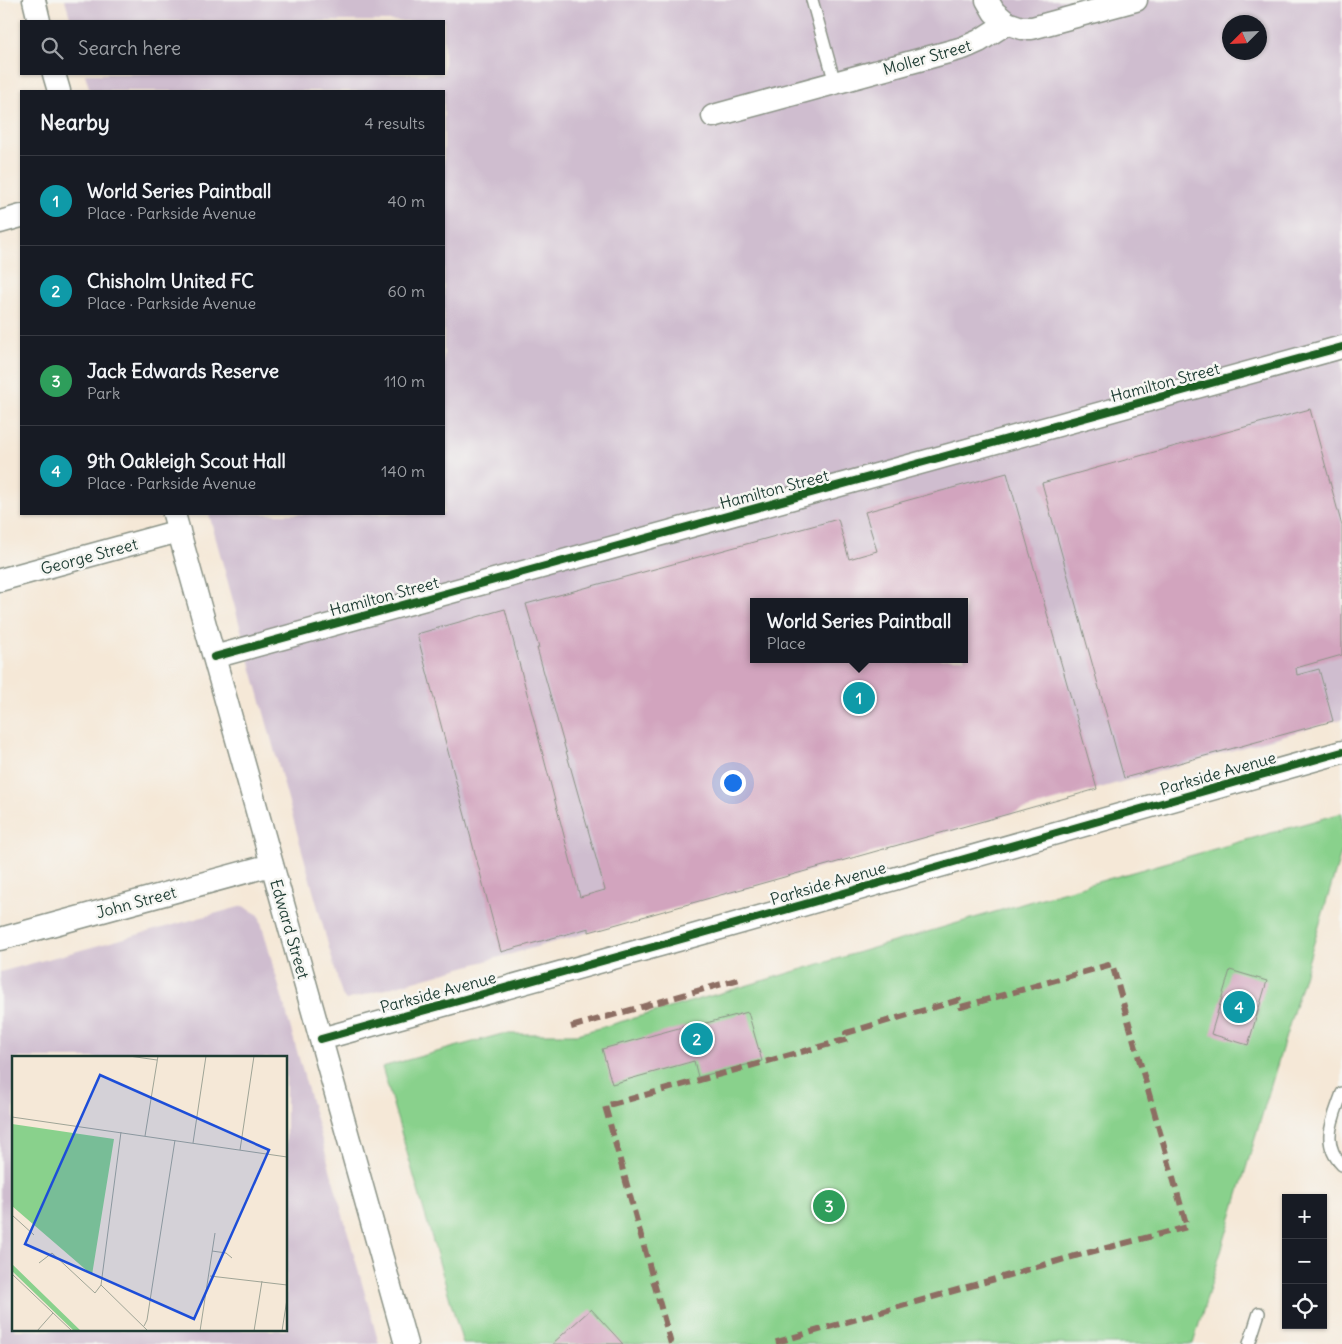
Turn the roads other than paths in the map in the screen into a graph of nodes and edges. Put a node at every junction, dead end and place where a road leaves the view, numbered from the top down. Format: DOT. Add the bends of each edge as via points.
graph roads {
  1 [pos="34,0"];
  2 [pos="812,0"];
  3 [pos="987,0"];
  4 [pos="1136,0"];
  5 [pos="39,20"];
  6 [pos="1007,23"];
  7 [pos="54,75"];
  8 [pos="835,83"];
  9 [pos="58,90"];
  10 [pos="714,116"];
  11 [pos="20,216"];
  12 [pos="0,222"];
  13 [pos="1342,347"];
  14 [pos="176,522"];
  15 [pos="0,580"];
  16 [pos="214,657"];
  17 [pos="1342,752"];
  18 [pos="272,865"];
  19 [pos="0,939"];
  20 [pos="321,1039"];
  21 [pos="1342,1093"];
  22 [pos="1342,1165"];
  23 [pos="1259,1313"];
  24 [pos="406,1344"];
  25 [pos="1249,1344"];
  1 -- 5 [label="street"];
  2 -- 8 [label="lane"];
  3 -- 6 [label="street" via="994,12"];
  4 -- 6 [label="street" via="1032,28"];
  6 -- 8 [label="street, Moller Street" via="963,48"];
  7 -- 9 [label="street"];
  8 -- 10 [label="street, Moller Street"];
  11 -- 12 [label="street"];
  13 -- 16 [label="street, Hamilton Street"];
  14 -- 15 [label="street, George Street"];
  14 -- 16 [label="street, Edward Street"];
  16 -- 18 [label="street, Edward Street"];
  17 -- 20 [label="street, Parkside Avenue"];
  18 -- 19 [label="street, John Street"];
  18 -- 20 [label="street, Edward Street"];
  20 -- 24 [label="street, Edward Street"];
  21 -- 22 [label="lane" via="1329,1141 1333,1154"];
  23 -- 25 [label="lane"];
}
